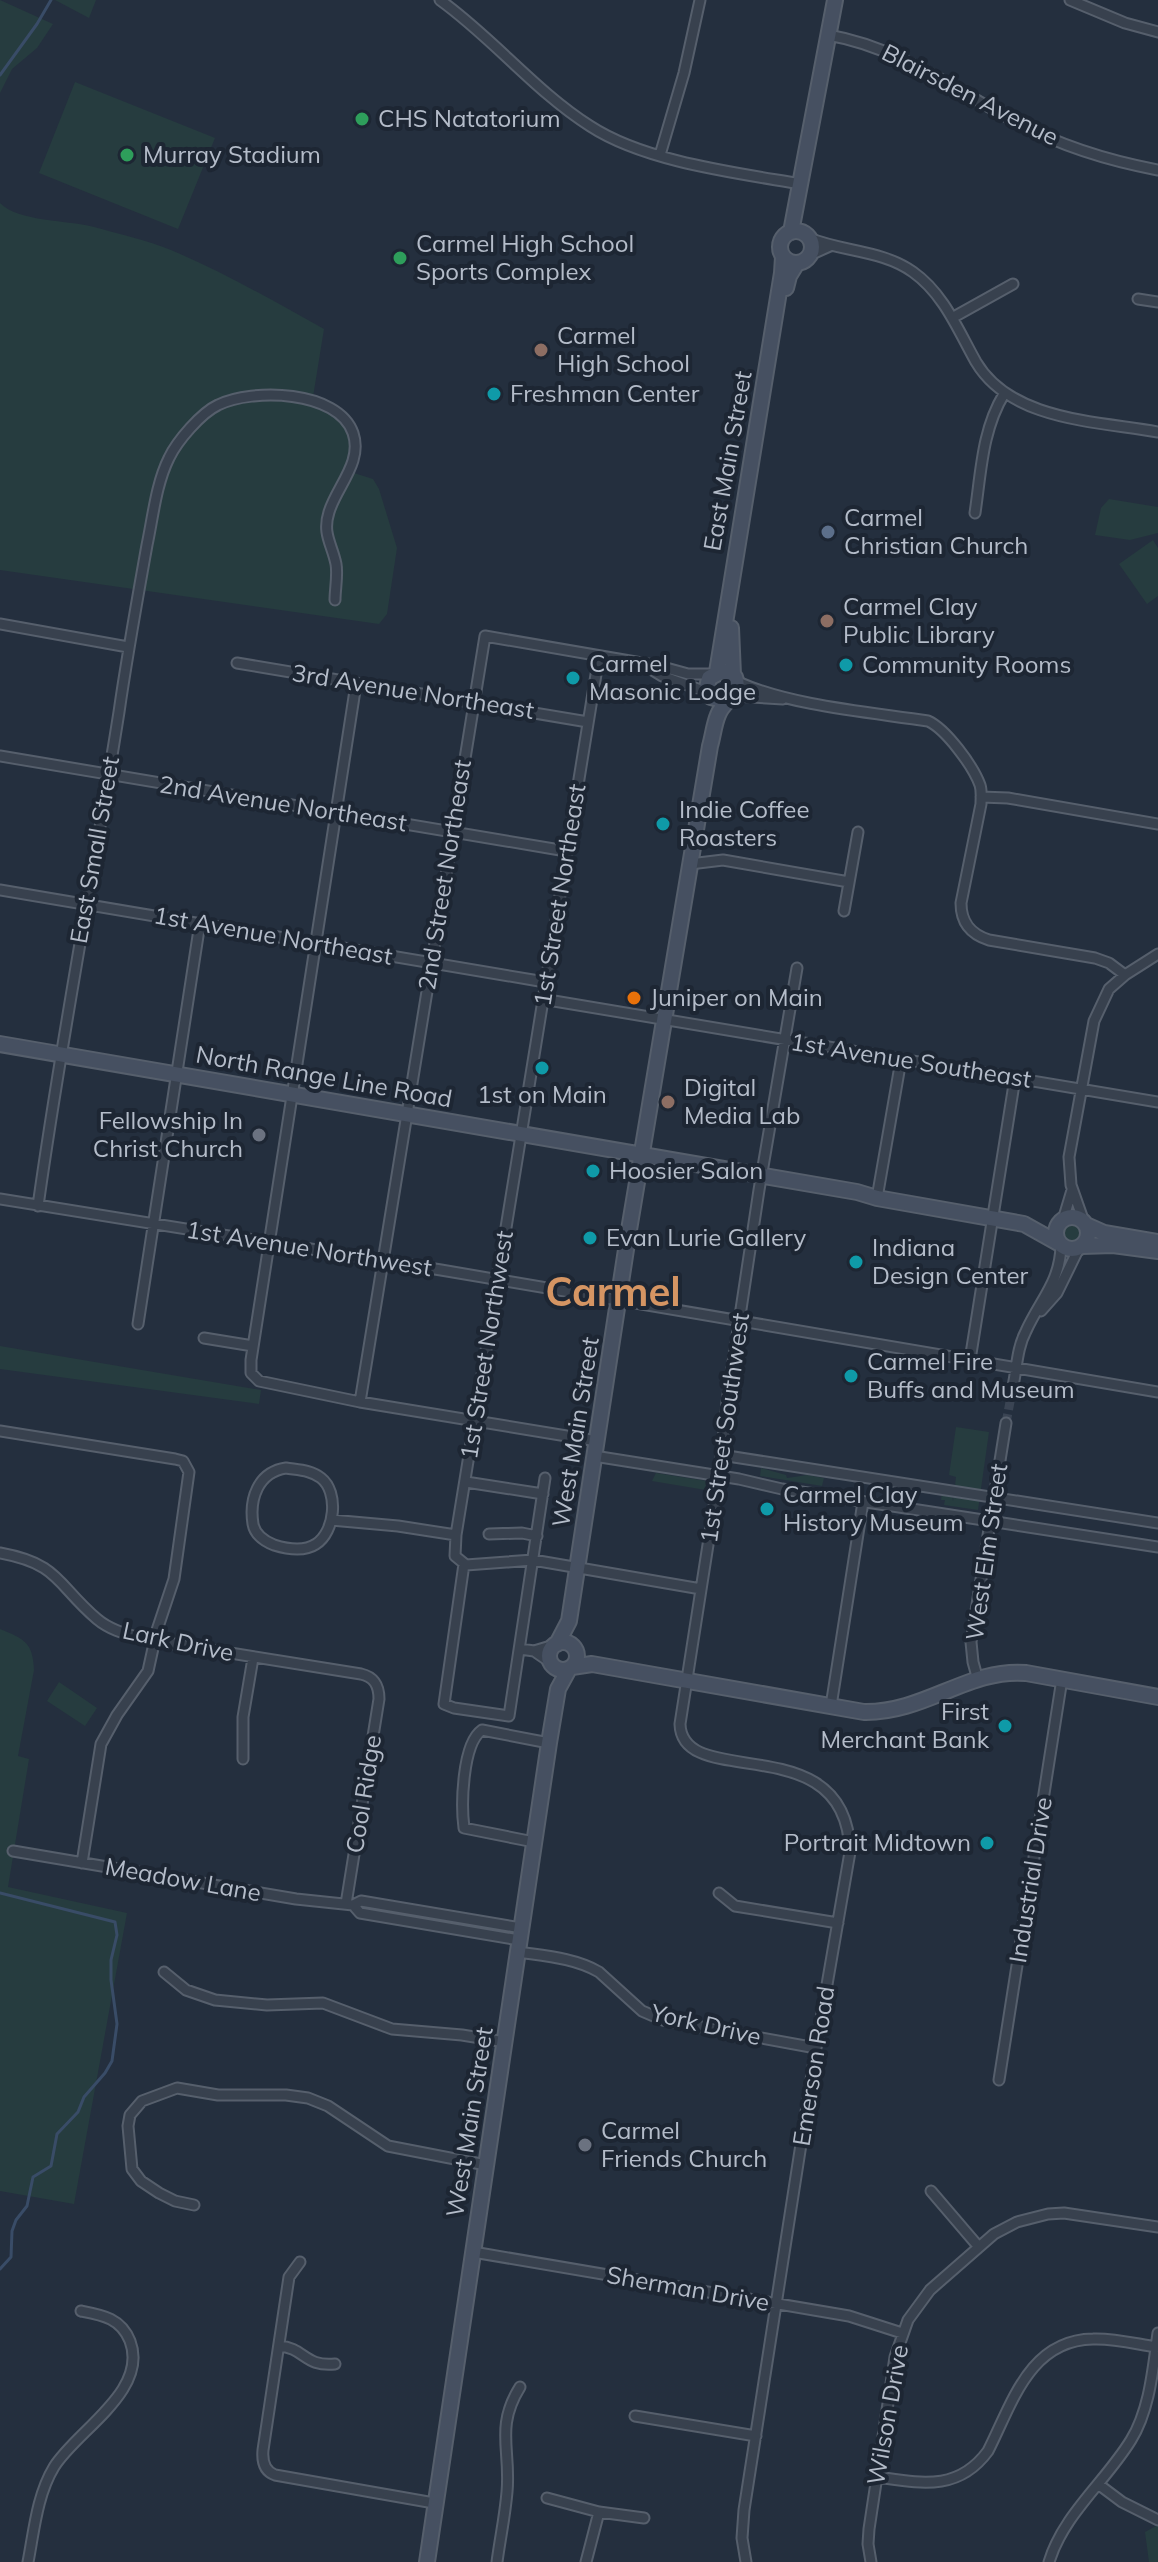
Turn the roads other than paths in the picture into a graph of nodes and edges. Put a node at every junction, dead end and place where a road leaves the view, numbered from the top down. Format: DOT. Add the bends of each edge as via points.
graph roads {
  1 [pos="440,0"];
  2 [pos="700,0"];
  3 [pos="835,0"];
  4 [pos="1070,0"];
  5 [pos="1158,32"];
  6 [pos="828,35"];
  7 [pos="660,155"];
  8 [pos="1158,170"];
  9 [pos="800,191"];
  10 [pos="802,235"];
  11 [pos="830,246"];
  12 [pos="796,258"];
  13 [pos="1013,284"];
  14 [pos="1138,299"];
  15 [pos="1158,302"];
  16 [pos="952,318"];
  17 [pos="1004,394"];
  18 [pos="1158,432"];
  19 [pos="975,513"];
  20 [pos="335,600"];
  21 [pos="0,624"];
  22 [pos="128,647"];
  23 [pos="599,656"];
  24 [pos="237,663"];
  25 [pos="644,665"];
  26 [pos="715,673"];
  27 [pos="356,684"];
  28 [pos="733,688"];
  29 [pos="710,695"];
  30 [pos="473,703"];
  31 [pos="588,722"];
  32 [pos="710,746"];
  33 [pos="0,756"];
  34 [pos="107,774"];
  35 [pos="981,797"];
  36 [pos="337,814"];
  37 [pos="1158,824"];
  38 [pos="453,831"];
  39 [pos="858,832"];
  40 [pos="566,851"];
  41 [pos="690,864"];
  42 [pos="849,882"];
  43 [pos="0,890"];
  44 [pos="85,904"];
  45 [pos="844,911"];
  46 [pos="200,923"];
  47 [pos="315,943"];
  48 [pos="1158,954"];
  49 [pos="431,963"];
  50 [pos="797,968"];
  51 [pos="1125,975"];
  52 [pos="545,982"];
  53 [pos="542,999"];
  54 [pos="664,1020"];
  55 [pos="785,1040"];
  56 [pos="0,1044"];
  57 [pos="61,1054"];
  58 [pos="901,1060"];
  59 [pos="177,1074"];
  60 [pos="1015,1078"];
  61 [pos="1081,1089"];
  62 [pos="291,1093"];
  63 [pos="1158,1102"];
  64 [pos="406,1114"];
  65 [pos="520,1134"];
  66 [pos="641,1154"];
  67 [pos="762,1175"];
  68 [pos="1072,1190"];
  69 [pos="877,1198"];
  70 [pos="0,1199"];
  71 [pos="38,1206"];
  72 [pos="992,1219"];
  73 [pos="1061,1221"];
  74 [pos="153,1224"];
  75 [pos="1024,1224"];
  76 [pos="1085,1224"];
  77 [pos="268,1242"];
  78 [pos="1158,1242"];
  79 [pos="1060,1244"];
  80 [pos="1080,1247"];
  81 [pos="1158,1251"];
  82 [pos="382,1261"];
  83 [pos="497,1280"];
  84 [pos="618,1300"];
  85 [pos="1035,1316"];
  86 [pos="740,1321"];
  87 [pos="138,1324"];
  88 [pos="204,1338"];
  89 [pos="253,1346"];
  90 [pos="970,1360"];
  91 [pos="1016,1368"];
  92 [pos="1013,1386"];
  93 [pos="1158,1392"];
  94 [pos="360,1402"];
  95 [pos="475,1422"];
  96 [pos="1006,1423"];
  97 [pos="0,1431"];
  98 [pos="596,1449"];
  99 [pos="721,1455"];
  100 [pos="719,1476"];
  101 [pos="545,1478"];
  102 [pos="466,1482"];
  103 [pos="543,1494"];
  104 [pos="994,1498"];
  105 [pos="863,1502"];
  106 [pos="331,1520"];
  107 [pos="990,1522"];
  108 [pos="1158,1523"];
  109 [pos="489,1534"];
  110 [pos="456,1535"];
  111 [pos="537,1536"];
  112 [pos="1158,1547"];
  113 [pos="0,1553"];
  114 [pos="533,1560"];
  115 [pos="464,1564"];
  116 [pos="577,1567"];
  117 [pos="701,1589"];
  118 [pos="569,1622"];
  119 [pos="155,1641"];
  120 [pos="555,1644"];
  121 [pos="574,1648"];
  122 [pos="520,1649"];
  123 [pos="534,1651"];
  124 [pos="253,1658"];
  125 [pos="551,1663"];
  126 [pos="592,1664"];
  127 [pos="571,1668"];
  128 [pos="1062,1679"];
  129 [pos="978,1680"];
  130 [pos="687,1681"];
  131 [pos="377,1685"];
  132 [pos="558,1689"];
  133 [pos="1158,1697"];
  134 [pos="831,1706"];
  135 [pos="549,1743"];
  136 [pos="243,1759"];
  137 [pos="534,1842"];
  138 [pos="13,1851"];
  139 [pos="82,1863"];
  140 [pos="719,1893"];
  141 [pos="349,1905"];
  142 [pos="838,1923"];
  143 [pos="519,1940"];
  144 [pos="164,1972"];
  145 [pos="505,2042"];
  146 [pos="816,2048"];
  147 [pos="999,2080"];
  148 [pos="486,2165"];
  149 [pos="931,2191"];
  150 [pos="194,2205"];
  151 [pos="1158,2227"];
  152 [pos="978,2246"];
  153 [pos="473,2252"];
  154 [pos="300,2262"];
  155 [pos="776,2304"];
  156 [pos="81,2311"];
  157 [pos="902,2333"];
  158 [pos="1158,2333"];
  159 [pos="279,2346"];
  160 [pos="1156,2347"];
  161 [pos="335,2364"];
  162 [pos="520,2387"];
  163 [pos="635,2416"];
  164 [pos="756,2436"];
  165 [pos="877,2477"];
  166 [pos="1098,2484"];
  167 [pos="547,2498"];
  168 [pos="434,2503"];
  169 [pos="599,2512"];
  170 [pos="644,2518"];
  171 [pos="1158,2520"];
  172 [pos="28,2562"];
  173 [pos="427,2562"];
  174 [pos="497,2562"];
  175 [pos="586,2562"];
  176 [pos="746,2562"];
  177 [pos="871,2562"];
  178 [pos="1049,2562"];
  1 -- 7 [label="street" via="588,125"];
  2 -- 7 [label="street"];
  3 -- 6 [label="main road"];
  4 -- 5 [label="street"];
  6 -- 8 [label="street, Blairsden Avenue" via="896,55 1067,145"];
  6 -- 9 [label="main road"];
  7 -- 9 [label="street"];
  9 -- 10 [label="main road"];
  10 -- 11 [label="street"];
  10 -- 12 [label="main road" via="811,244"];
  10 -- 12 [label="main road" via="781,242"];
  11 -- 12 [label="street"];
  11 -- 16 [label="street" via="884,257 913,272"];
  12 -- 26 [label="main road, East Main Street" via="782,273"];
  12 -- 28 [label="main road, East Main Street" via="731,619"];
  13 -- 16 [label="street"];
  14 -- 15 [label="street"];
  16 -- 17 [label="street" via="978,366"];
  17 -- 18 [label="street" via="1041,410"];
  17 -- 19 [label="street" via="986,435"];
  20 -- 22 [label="street, East Small Street" via="336,565 326,534 329,511 355,458 353,433 336,411 311,401 247,395 216,406 169,457"];
  21 -- 22 [label="street"];
  22 -- 34 [label="street, East Small Street"];
  23 -- 25 [label="street"];
  23 -- 30 [label="street, 2nd Street Northeast" via="485,636"];
  23 -- 31 [label="street, 1st Street Northeast"];
  24 -- 27 [label="street, 3rd Avenue Northeast"];
  25 -- 26 [label="street" via="688,674"];
  25 -- 29 [label="street"];
  26 -- 28 [label="main road" via="729,672"];
  26 -- 29 [label="main road, East Main Street" via="708,683"];
  27 -- 30 [label="street, 3rd Avenue Northeast"];
  27 -- 36 [label="street"];
  28 -- 29 [label="main road"];
  28 -- 32 [label="main road, East Main Street" via="718,714"];
  28 -- 35 [label="street" via="768,699 928,721 957,749 979,784"];
  29 -- 32 [label="main road, East Main Street"];
  30 -- 31 [label="street, 3rd Avenue Northeast"];
  30 -- 38 [label="street, 2nd Street Northeast"];
  31 -- 40 [label="street, 1st Street Northeast"];
  32 -- 41 [label="main road, East Main Street"];
  33 -- 34 [label="street, 2nd Avenue Northeast"];
  34 -- 36 [label="street, 2nd Avenue Northeast"];
  34 -- 44 [label="street, East Small Street"];
  35 -- 37 [label="street"];
  35 -- 51 [label="street" via="961,903 967,925 989,940 1095,958"];
  36 -- 38 [label="street, 2nd Avenue Northeast"];
  36 -- 47 [label="street"];
  38 -- 40 [label="street, 2nd Avenue Northeast"];
  38 -- 49 [label="street, 2nd Street Northeast"];
  39 -- 42 [label="street"];
  40 -- 52 [label="street, 1st Street Northeast"];
  41 -- 42 [label="street" via="723,860"];
  41 -- 54 [label="main road, East Main Street"];
  42 -- 45 [label="street"];
  43 -- 44 [label="street, 1st Avenue Northeast"];
  44 -- 46 [label="street, 1st Avenue Northeast"];
  44 -- 57 [label="street, East Small Street"];
  46 -- 47 [label="street, 1st Avenue Northeast"];
  46 -- 59 [label="street"];
  47 -- 49 [label="street, 1st Avenue Northeast"];
  47 -- 62 [label="street"];
  48 -- 51 [label="street"];
  49 -- 52 [label="street, 1st Avenue Northeast"];
  49 -- 64 [label="street, 2nd Street Northeast"];
  50 -- 55 [label="street, 1st Street Southwest"];
  51 -- 61 [label="street" via="1097,1010"];
  52 -- 53 [label="street, 1st Street Northeast"];
  53 -- 54 [label="street"];
  53 -- 65 [label="street, 1st Street Northeast"];
  54 -- 55 [label="street, 1st Avenue Southeast"];
  54 -- 66 [label="main road, East Main Street"];
  55 -- 58 [label="street, 1st Avenue Southeast"];
  55 -- 67 [label="street, 1st Street Southwest"];
  56 -- 57 [label="main road, North Range Line Road"];
  57 -- 59 [label="main road, North Range Line Road"];
  57 -- 71 [label="street, East Small Street"];
  58 -- 60 [label="street, 1st Avenue Southeast"];
  58 -- 69 [label="street"];
  59 -- 62 [label="main road, North Range Line Road"];
  59 -- 74 [label="street"];
  60 -- 61 [label="street, 1st Avenue Southeast"];
  60 -- 72 [label="street"];
  61 -- 63 [label="street, 1st Avenue Southeast"];
  61 -- 68 [label="street" via="1070,1152"];
  62 -- 64 [label="main road, North Range Line Road"];
  62 -- 77 [label="street"];
  64 -- 65 [label="main road, North Range Line Road"];
  64 -- 82 [label="street, 2nd Street Northeast"];
  65 -- 66 [label="main road, North Range Line Road"];
  65 -- 83 [label="street, 1st Street Northwest"];
  66 -- 67 [label="main road, North Range Line Road"];
  66 -- 84 [label="main road, West Main Street"];
  67 -- 69 [label="main road, North Range Line Road"];
  67 -- 86 [label="street, 1st Street Southwest"];
  68 -- 73 [label="street"];
  68 -- 76 [label="street"];
  69 -- 72 [label="main road, North Range Line Road"];
  70 -- 71 [label="street, 1st Avenue Northwest"];
  71 -- 74 [label="street, 1st Avenue Northwest"];
  72 -- 75 [label="main road, North Range Line Road"];
  72 -- 90 [label="street"];
  73 -- 75 [label="main road"];
  73 -- 76 [label="main road" via="1072,1217"];
  73 -- 79 [label="main road" via="1055,1232"];
  74 -- 77 [label="street, 1st Avenue Northwest"];
  74 -- 87 [label="street"];
  75 -- 79 [label="main road"];
  76 -- 78 [label="main road" via="1104,1233"];
  76 -- 80 [label="main road" via="1087,1238"];
  77 -- 82 [label="street, 1st Avenue Northwest"];
  77 -- 89 [label="street"];
  79 -- 80 [label="main road" via="1070,1250"];
  79 -- 85 [label="street" via="1056,1279"];
  80 -- 81 [label="main road"];
  80 -- 85 [label="street" via="1057,1293"];
  82 -- 83 [label="street, 1st Avenue Northwest"];
  82 -- 94 [label="street, 2nd Street Northeast"];
  83 -- 84 [label="street, 1st Avenue Northwest"];
  83 -- 95 [label="street, 1st Street Northwest"];
  84 -- 86 [label="street, 1st Avenue Northwest"];
  84 -- 98 [label="main road, West Main Street"];
  85 -- 91 [label="street"];
  86 -- 90 [label="street, 1st Avenue Northwest"];
  86 -- 99 [label="street, 1st Street Southwest"];
  88 -- 89 [label="street"];
  89 -- 94 [label="street" via="250,1369 265,1383"];
  90 -- 91 [label="street, 1st Avenue Northwest"];
  91 -- 92 [label="street"];
  91 -- 93 [label="street, 1st Avenue Northwest"];
  94 -- 95 [label="street"];
  95 -- 98 [label="street"];
  95 -- 102 [label="street, 1st Street Northwest"];
  96 -- 104 [label="street, West Elm Street"];
  97 -- 119 [label="street" via="183,1461 190,1477 174,1579"];
  98 -- 100 [label="street"];
  98 -- 116 [label="main road, West Main Street"];
  99 -- 100 [label="street, 1st Street Southwest"];
  99 -- 104 [label="street"];
  100 -- 105 [label="street"];
  100 -- 117 [label="street, 1st Street Southwest"];
  101 -- 103 [label="street"];
  102 -- 103 [label="street"];
  102 -- 110 [label="street, 1st Street Northwest"];
  103 -- 111 [label="street"];
  104 -- 107 [label="street, West Elm Street"];
  104 -- 108 [label="street"];
  105 -- 107 [label="street"];
  105 -- 134 [label="street"];
  106 -- 106 [label="street" via="322,1539 305,1549 270,1543 255,1531 253,1504 259,1484 275,1470 307,1471 328,1487"];
  106 -- 110 [label="street"];
  107 -- 112 [label="street"];
  107 -- 129 [label="street, West Elm Street" via="971,1642"];
  109 -- 111 [label="street"];
  110 -- 115 [label="street, 1st Street Northwest" via="455,1556"];
  111 -- 114 [label="street"];
  113 -- 119 [label="street, Lark Drive" via="50,1571 114,1630"];
  114 -- 115 [label="street"];
  114 -- 116 [label="street"];
  114 -- 122 [label="street"];
  115 -- 122 [label="street" via="444,1704 509,1716"];
  116 -- 117 [label="street"];
  116 -- 118 [label="main road, West Main Street"];
  117 -- 130 [label="street, 1st Street Southwest"];
  118 -- 120 [label="main road, West Main Street"];
  118 -- 121 [label="main road, West Main Street"];
  119 -- 124 [label="street, Lark Drive"];
  119 -- 139 [label="street" via="148,1671 101,1744"];
  120 -- 121 [label="main road"];
  120 -- 123 [label="street"];
  120 -- 125 [label="main road"];
  121 -- 126 [label="main road"];
  121 -- 127 [label="main road" via="577,1658"];
  122 -- 123 [label="street"];
  123 -- 125 [label="street"];
  124 -- 131 [label="street, Lark Drive" via="361,1674"];
  124 -- 136 [label="street" via="243,1717"];
  125 -- 127 [label="main road" via="558,1669"];
  125 -- 132 [label="main road, West Main Street"];
  126 -- 127 [label="main road"];
  126 -- 130 [label="main road"];
  127 -- 132 [label="main road, West Main Street"];
  128 -- 129 [label="main road" via="1017,1672"];
  128 -- 133 [label="main road"];
  128 -- 147 [label="street, Industrial Drive"];
  129 -- 134 [label="main road" via="897,1710"];
  130 -- 134 [label="main road"];
  130 -- 142 [label="street, Emerson Road" via="681,1731 693,1750 797,1772 837,1803 850,1833"];
  131 -- 141 [label="street, Cool Ridge"];
  132 -- 135 [label="main road, West Main Street"];
  135 -- 137 [label="main road, West Main Street"];
  135 -- 137 [label="street" via="482,1730 468,1756 464,1828"];
  137 -- 143 [label="main road, West Main Street"];
  138 -- 139 [label="street, Meadow Lane"];
  139 -- 141 [label="street, Meadow Lane"];
  140 -- 142 [label="street" via="735,1906"];
  141 -- 143 [label="street, Meadow Lane" via="361,1901"];
  142 -- 146 [label="street, Emerson Road"];
  143 -- 145 [label="main road, West Main Street"];
  143 -- 146 [label="street, York Drive" via="590,1967 642,2011 663,2020"];
  144 -- 145 [label="street" via="186,1990 215,2000 323,2003 392,2029"];
  145 -- 148 [label="main road, West Main Street"];
  146 -- 155 [label="street, Emerson Road"];
  148 -- 150 [label="street" via="388,2146 308,2098 177,2088 142,2101 130,2115 132,2169 159,2193"];
  148 -- 153 [label="main road, West Main Street"];
  149 -- 152 [label="street"];
  151 -- 152 [label="street, Wilson Drive" via="1055,2213 1017,2222"];
  152 -- 157 [label="street, Wilson Drive" via="930,2290"];
  153 -- 155 [label="street, Sherman Drive"];
  153 -- 168 [label="main road, West Main Street"];
  154 -- 159 [label="street" via="289,2277"];
  155 -- 157 [label="street, Sherman Drive" via="858,2318"];
  155 -- 164 [label="street, Emerson Road"];
  156 -- 172 [label="street" via="118,2323 129,2337 132,2359 115,2401 66,2450 48,2477"];
  157 -- 165 [label="street, Wilson Drive"];
  158 -- 160 [label="street"];
  159 -- 161 [label="street" via="291,2347 316,2364"];
  159 -- 168 [label="street" via="262,2456 270,2473"];
  160 -- 165 [label="street" via="1095,2338 1062,2345 1041,2358 1022,2381 981,2461 937,2483"];
  160 -- 166 [label="street" via="1140,2423"];
  162 -- 174 [label="street" via="505,2426 507,2491"];
  163 -- 164 [label="street"];
  164 -- 176 [label="street, Emerson Road" via="743,2524"];
  165 -- 177 [label="street, Wilson Drive" via="868,2544"];
  166 -- 171 [label="street"];
  166 -- 178 [label="street" via="1059,2538"];
  167 -- 169 [label="street"];
  168 -- 173 [label="main road, West Main Street"];
  169 -- 170 [label="street"];
  169 -- 175 [label="street"];
}
